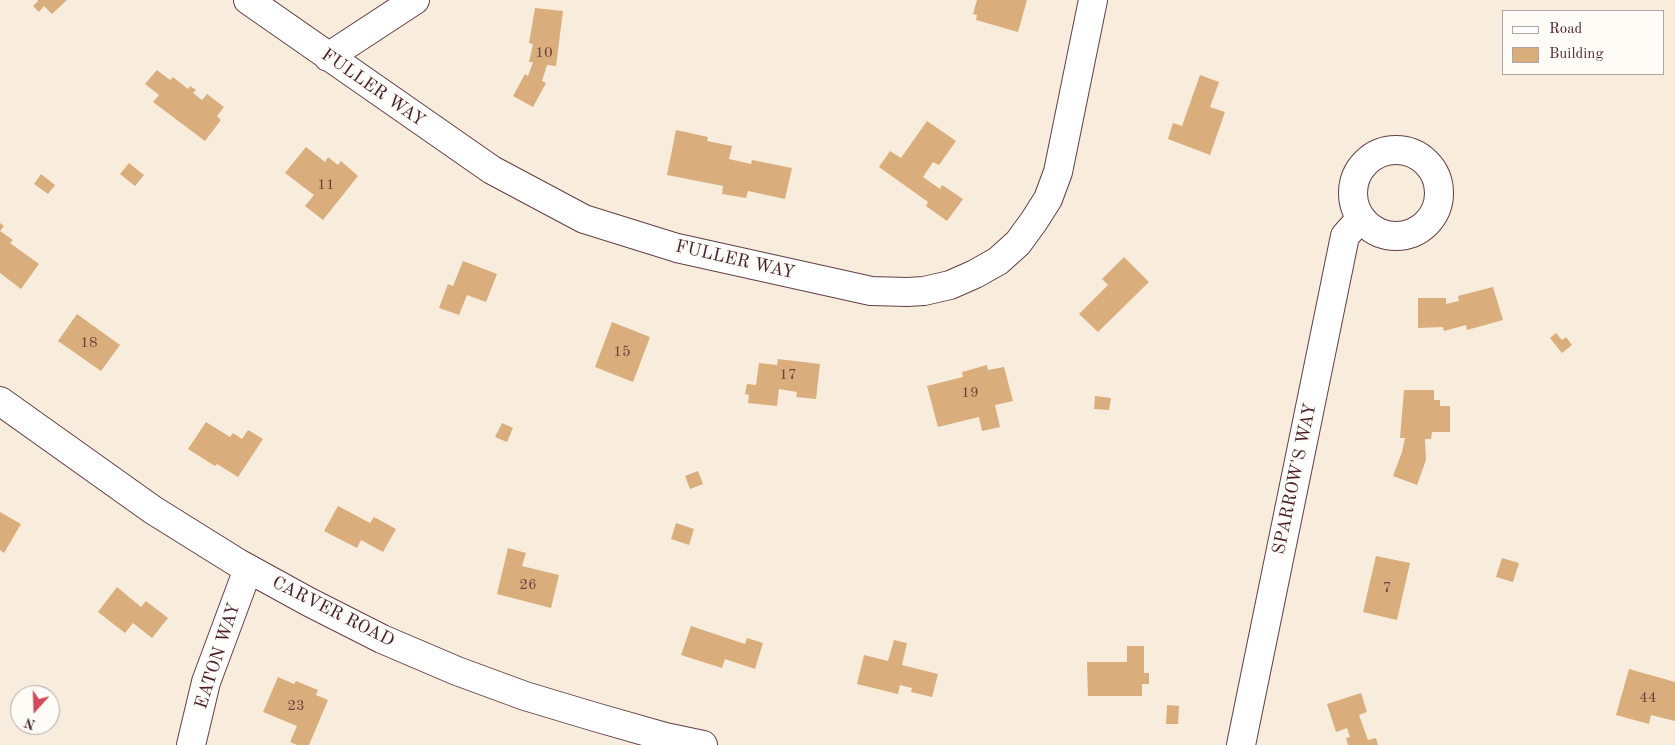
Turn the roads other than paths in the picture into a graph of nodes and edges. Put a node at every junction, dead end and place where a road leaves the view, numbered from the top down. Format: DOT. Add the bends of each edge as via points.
graph roads {
  1 [pos="248,0"];
  2 [pos="415,0"];
  3 [pos="1093,0"];
  4 [pos="328,57"];
  5 [pos="1361,218"];
  6 [pos="0,401"];
  7 [pos="248,568"];
  8 [pos="191,745"];
  9 [pos="703,745"];
  10 [pos="1241,745"];
  1 -- 4 [label="street, FULLER WAY"];
  2 -- 4 [label="street"];
  3 -- 4 [label="street, FULLER WAY" via="1065,144 1048,198 1018,243 998,260 950,285 924,291 871,291 677,248 584,218 492,170"];
  5 -- 10 [label="street, SPARROW'S WAY" via="1345,236"];
  6 -- 7 [label="street, CARVER ROAD" via="153,510"];
  7 -- 8 [label="street, EATON WAY" via="206,682"];
  7 -- 9 [label="street, CARVER ROAD" via="382,639 457,671 595,718"];
}
